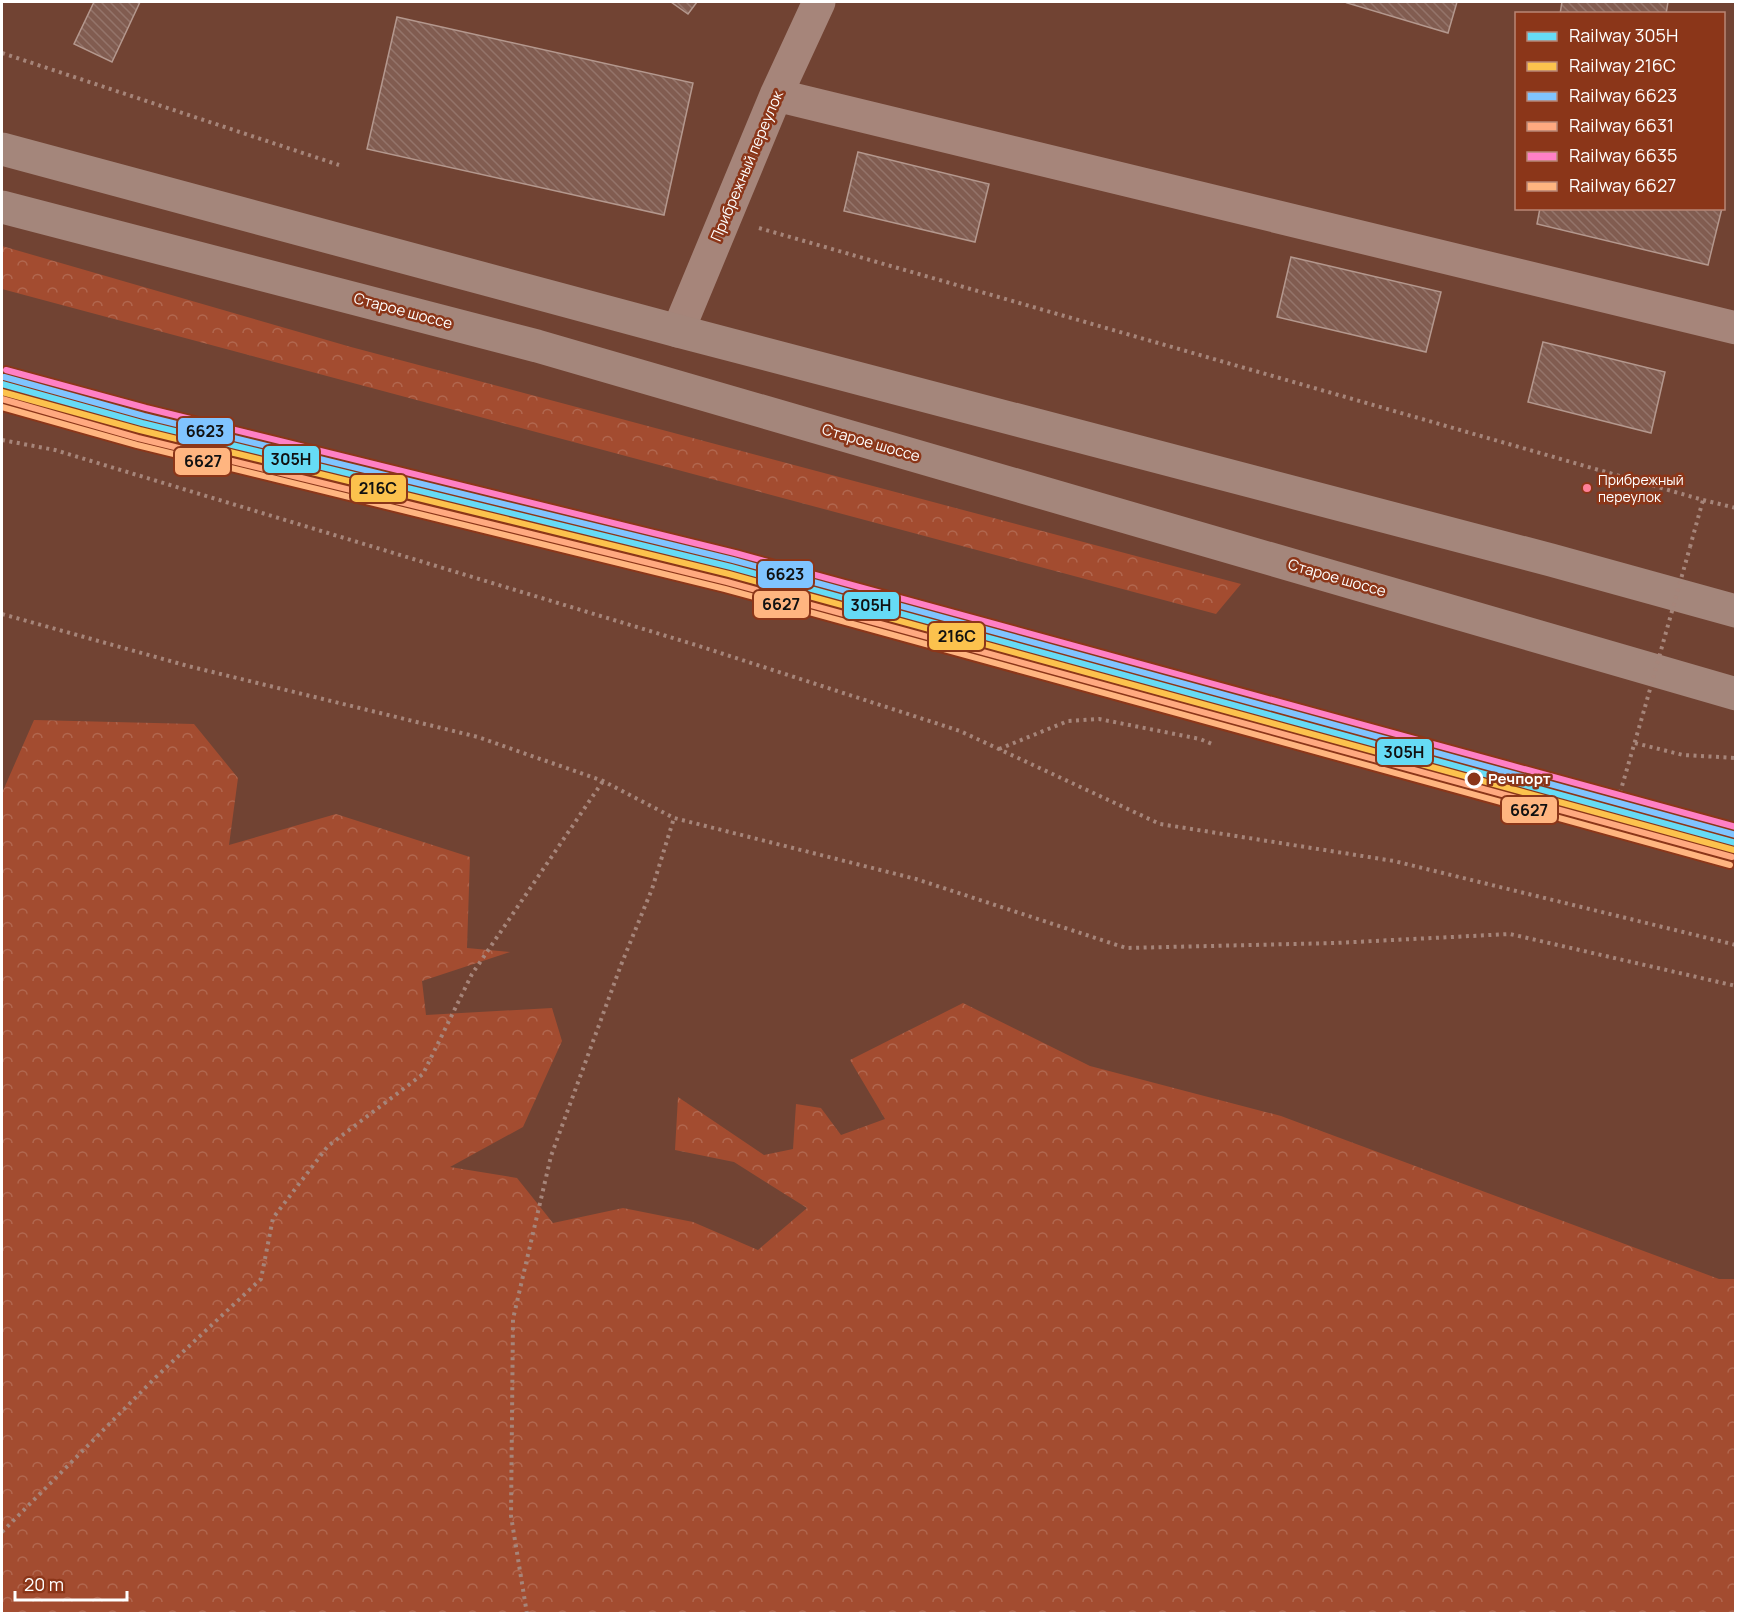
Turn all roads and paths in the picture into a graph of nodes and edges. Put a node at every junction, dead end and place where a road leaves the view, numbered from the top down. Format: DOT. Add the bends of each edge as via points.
graph roads {
  1 [pos="819,2"];
  2 [pos="2,53"];
  3 [pos="776,95"];
  4 [pos="2,149"];
  5 [pos="339,165"];
  6 [pos="2,207"];
  7 [pos="725,219"];
  8 [pos="1736,328"];
  9 [pos="678,331"];
  10 [pos="2,440"];
  11 [pos="1703,500"];
  12 [pos="1736,508"];
  13 [pos="1736,611"];
  14 [pos="2,614"];
  15 [pos="1736,694"];
  16 [pos="1635,743"];
  17 [pos="1212,744"];
  18 [pos="999,749"];
  19 [pos="1736,758"];
  20 [pos="603,781"];
  21 [pos="1620,793"];
  22 [pos="674,818"];
  23 [pos="1736,945"];
  24 [pos="1736,986"];
  25 [pos="2,1532"];
  26 [pos="527,1614"];
  1 -- 3 [label="street, Прибрежный переулок"];
  2 -- 5 [label="path"];
  3 -- 7 [label="street, Прибрежный переулок"];
  3 -- 8 [label="street"];
  4 -- 9 [label="highway"];
  6 -- 15 [label="highway, Старое шоссе" via="537,346"];
  7 -- 9 [label="street, Прибрежный переулок"];
  7 -- 11 [label="path"];
  9 -- 13 [label="highway"];
  10 -- 18 [label="path" via="55,450 696,645 960,731"];
  11 -- 12 [label="path"];
  11 -- 16 [label="path, bridge"];
  14 -- 20 [label="path" via="188,666 478,737"];
  16 -- 19 [label="path" via="1683,755"];
  16 -- 21 [label="path"];
  17 -- 18 [label="path" via="1099,719 1068,721"];
  18 -- 23 [label="path" via="1160,824 1394,861"];
  20 -- 22 [label="path"];
  20 -- 25 [label="path" via="472,974 423,1074 328,1146 273,1218 261,1279 156,1377"];
  22 -- 24 [label="path" via="916,879 1126,948 1510,934"];
  22 -- 26 [label="path" via="652,889 550,1156 513,1319 511,1516"];
}
